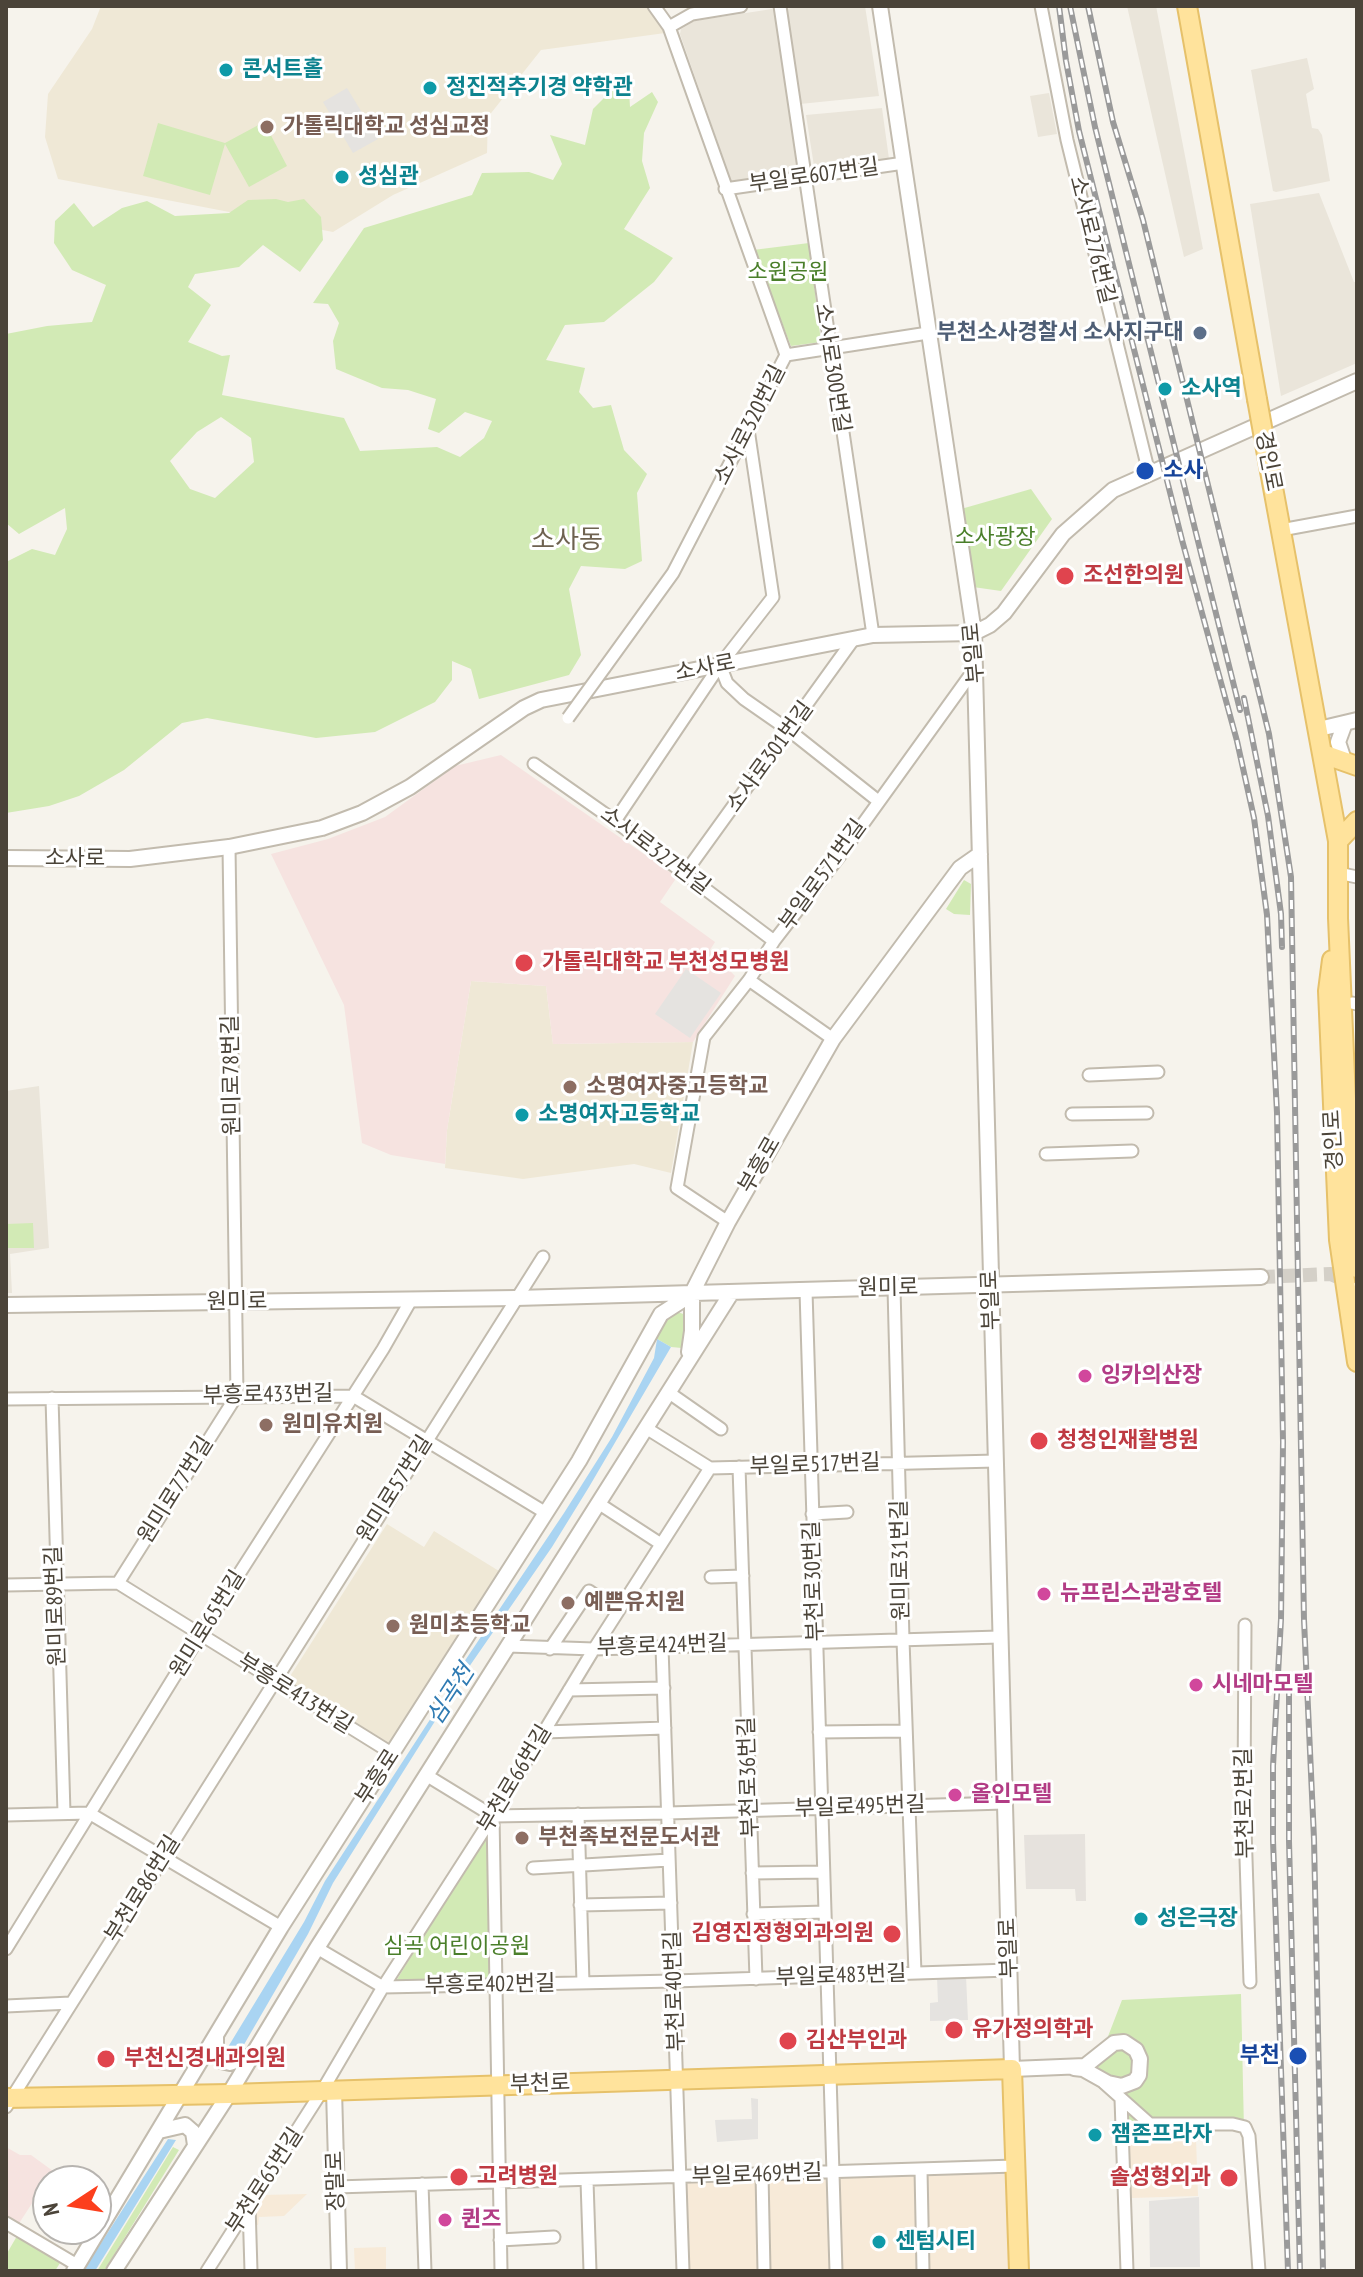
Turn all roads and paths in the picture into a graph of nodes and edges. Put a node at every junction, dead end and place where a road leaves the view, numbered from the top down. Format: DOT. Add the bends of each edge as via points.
graph roads {
  1 [pos="654,6"];
  2 [pos="741,6"];
  3 [pos="780,6"];
  4 [pos="880,6"];
  5 [pos="1041,6"];
  6 [pos="1187,6"];
  7 [pos="692,10"];
  8 [pos="669,27"];
  9 [pos="904,163"];
  10 [pos="804,176"];
  11 [pos="725,189"];
  12 [pos="928,333"];
  13 [pos="829,347"];
  14 [pos="786,355"];
  15 [pos="1357,381"];
  16 [pos="748,428"];
  17 [pos="1149,473"];
  18 [pos="1357,516"];
  19 [pos="1281,530"];
  20 [pos="974,633"];
  21 [pos="873,635"];
  22 [pos="853,640"];
  23 [pos="720,665"];
  24 [pos="976,667"];
  25 [pos="568,718"];
  26 [pos="1351,722"];
  27 [pos="1319,729"];
  28 [pos="790,731"];
  29 [pos="1323,754"];
  30 [pos="534,764"];
  31 [pos="1351,764"];
  32 [pos="877,800"];
  33 [pos="615,821"];
  34 [pos="1357,821"];
  35 [pos="1338,841"];
  36 [pos="229,847"];
  37 [pos="980,854"];
  38 [pos="6,858"];
  39 [pos="685,873"];
  40 [pos="1338,873"];
  41 [pos="1357,877"];
  42 [pos="1338,918"];
  43 [pos="774,941"];
  44 [pos="1334,950"];
  45 [pos="749,980"];
  46 [pos="1355,1003"];
  47 [pos="833,1039"];
  48 [pos="1158,1072"];
  49 [pos="1089,1075"];
  50 [pos="1357,1094"];
  51 [pos="1147,1113"];
  52 [pos="1072,1114"];
  53 [pos="1132,1151"];
  54 [pos="1046,1154"];
  55 [pos="728,1222"];
  56 [pos="543,1257"];
  57 [pos="1354,1264"];
  58 [pos="1261,1277"];
  59 [pos="990,1286"];
  60 [pos="894,1288"];
  61 [pos="1356,1290"];
  62 [pos="806,1291"];
  63 [pos="732,1292"];
  64 [pos="692,1293"];
  65 [pos="1357,1297"];
  66 [pos="516,1298"];
  67 [pos="411,1300"];
  68 [pos="235,1302"];
  69 [pos="6,1305"];
  70 [pos="688,1359"];
  71 [pos="1357,1362"];
  72 [pos="668,1392"];
  73 [pos="237,1395"];
  74 [pos="353,1396"];
  75 [pos="52,1398"];
  76 [pos="6,1399"];
  77 [pos="646,1428"];
  78 [pos="721,1429"];
  79 [pos="426,1439"];
  80 [pos="996,1461"];
  81 [pos="898,1463"];
  82 [pos="811,1465"];
  83 [pos="739,1467"];
  84 [pos="710,1468"];
  85 [pos="598,1503"];
  86 [pos="847,1512"];
  87 [pos="546,1513"];
  88 [pos="812,1514"];
  89 [pos="661,1544"];
  90 [pos="743,1576"];
  91 [pos="711,1577"];
  92 [pos="55,1583"];
  93 [pos="118,1583"];
  94 [pos="6,1585"];
  95 [pos="618,1611"];
  96 [pos="1245,1625"];
  97 [pos="200,1635"];
  98 [pos="999,1637"];
  99 [pos="903,1640"];
  100 [pos="816,1642"];
  101 [pos="745,1644"];
  102 [pos="508,1646"];
  103 [pos="662,1647"];
  104 [pos="550,1649"];
  105 [pos="594,1649"];
  106 [pos="274,1681"];
  107 [pos="664,1688"];
  108 [pos="569,1690"];
  109 [pos="665,1728"];
  110 [pos="906,1731"];
  111 [pos="544,1732"];
  112 [pos="819,1732"];
  113 [pos="393,1754"];
  114 [pos="426,1775"];
  115 [pos="1004,1803"];
  116 [pos="909,1805"];
  117 [pos="821,1808"];
  118 [pos="750,1810"];
  119 [pos="64,1813"];
  120 [pos="89,1813"];
  121 [pos="668,1813"];
  122 [pos="578,1814"];
  123 [pos="6,1815"];
  124 [pos="493,1816"];
  125 [pos="163,1857"];
  126 [pos="669,1860"];
  127 [pos="579,1865"];
  128 [pos="533,1868"];
  129 [pos="823,1872"];
  130 [pos="752,1873"];
  131 [pos="671,1903"];
  132 [pos="580,1905"];
  133 [pos="825,1912"];
  134 [pos="753,1914"];
  135 [pos="281,1927"];
  136 [pos="317,1948"];
  137 [pos="6,1949"];
  138 [pos="1009,1970"];
  139 [pos="915,1973"];
  140 [pos="827,1976"];
  141 [pos="756,1979"];
  142 [pos="674,1981"];
  143 [pos="1250,1982"];
  144 [pos="583,1983"];
  145 [pos="498,1985"];
  146 [pos="383,1987"];
  147 [pos="71,2003"];
  148 [pos="6,2006"];
  149 [pos="216,2035"];
  150 [pos="253,2055"];
  151 [pos="1074,2068"];
  152 [pos="1012,2069"];
  153 [pos="1093,2073"];
  154 [pos="829,2075"];
  155 [pos="678,2079"];
  156 [pos="498,2085"];
  157 [pos="328,2090"];
  158 [pos="229,2094"];
  159 [pos="181,2095"];
  160 [pos="1121,2099"];
  161 [pos="8,2101"];
  162 [pos="159,2131"];
  163 [pos="195,2145"];
  164 [pos="1015,2166"];
  165 [pos="921,2170"];
  166 [pos="833,2173"];
  167 [pos="762,2174"];
  168 [pos="681,2178"];
  169 [pos="587,2181"];
  170 [pos="499,2182"];
  171 [pos="422,2184"];
  172 [pos="336,2187"];
  173 [pos="249,2205"];
  174 [pos="6,2223"];
  175 [pos="554,2237"];
  176 [pos="500,2240"];
  177 [pos="75,2268"];
  178 [pos="114,2271"];
  179 [pos="207,2271"];
  180 [pos="251,2271"];
  181 [pos="339,2271"];
  182 [pos="425,2271"];
  183 [pos="501,2271"];
  184 [pos="590,2271"];
  185 [pos="683,2271"];
  186 [pos="764,2271"];
  187 [pos="836,2271"];
  188 [pos="923,2271"];
  189 [pos="1019,2271"];
  190 [pos="1127,2271"];
  191 [pos="1259,2271"];
  1 -- 8 [label="street, 소사로320번길"];
  2 -- 7 [label="street"];
  3 -- 10 [label="street, 소사로300번길"];
  4 -- 9 [label="street, 부일로"];
  5 -- 17 [label="street, 소사로276번길" via="1067,140"];
  6 -- 19 [label="main road, 경인로, bridge"];
  7 -- 8 [label="street"];
  8 -- 11 [label="street, 소사로320번길"];
  9 -- 10 [label="street, 부일로607번길"];
  9 -- 12 [label="street, 부일로"];
  10 -- 11 [label="street, 부일로607번길"];
  10 -- 13 [label="street, 소사로300번길"];
  11 -- 14 [label="street, 소사로320번길"];
  12 -- 13 [label="street"];
  12 -- 20 [label="street, 부일로"];
  13 -- 14 [label="street"];
  13 -- 21 [label="street, 소사로300번길"];
  14 -- 16 [label="street, 소사로320번길"];
  15 -- 17 [label="street"];
  16 -- 23 [label="street" via="773,597"];
  16 -- 25 [label="street, 소사로320번길, bridge" via="673,573"];
  17 -- 20 [label="street" via="1094,505 1063,534 1004,613"];
  18 -- 19 [label="street"];
  19 -- 27 [label="main road, 경인로"];
  20 -- 21 [label="street, 소사로"];
  20 -- 24 [label="street, 부일로"];
  21 -- 22 [label="street, 소사로"];
  22 -- 23 [label="street, 소사로"];
  22 -- 28 [label="street, 소사로301번길"];
  23 -- 28 [label="street" via="727,683"];
  23 -- 33 [label="street"];
  23 -- 36 [label="street, 소사로" via="541,700 362,813 322,828"];
  24 -- 32 [label="street, 부일로571번길"];
  24 -- 37 [label="street, 부일로"];
  26 -- 27 [label="street"];
  26 -- 31 [label="street" via="1338,742"];
  27 -- 29 [label="main road, 경인로"];
  28 -- 32 [label="street"];
  28 -- 39 [label="street, 소사로301번길"];
  29 -- 31 [label="main road"];
  29 -- 35 [label="main road, 경인로"];
  30 -- 33 [label="street, 소사로327번길"];
  32 -- 43 [label="street, 부일로571번길"];
  33 -- 39 [label="street, 소사로327번길"];
  34 -- 35 [label="main road"];
  35 -- 40 [label="main road, 경인로"];
  36 -- 38 [label="street, 소사로" via="130,859"];
  36 -- 68 [label="street, 원미로78번길"];
  37 -- 47 [label="street, 부흥로" via="960,868"];
  37 -- 59 [label="street, 부일로"];
  39 -- 43 [label="street, 소사로327번길"];
  40 -- 41 [label="street"];
  40 -- 42 [label="main road, 경인로"];
  42 -- 44 [label="main road, 경인로"];
  42 -- 46 [label="main road, 경인로"];
  42 -- 57 [label="main road, 경인로"];
  43 -- 45 [label="street, 부일로571번길"];
  44 -- 57 [label="street"];
  44 -- 71 [label="main road, 경인로" via="1328,991 1339,1240"];
  45 -- 47 [label="street"];
  45 -- 55 [label="street, 부일로571번길" via="704,1037 677,1188"];
  46 -- 50 [label="main road, 경인로"];
  47 -- 55 [label="street, 부흥로"];
  48 -- 49 [label="street"];
  51 -- 52 [label="street"];
  53 -- 54 [label="street"];
  55 -- 64 [label="street, 부흥로"];
  56 -- 66 [label="street"];
  58 -- 59 [label="street, 원미로"];
  59 -- 60 [label="street, 원미로"];
  59 -- 80 [label="street, 부일로"];
  60 -- 62 [label="street, 원미로"];
  60 -- 81 [label="street, 원미로31번길"];
  61 -- 65 [label="street"];
  62 -- 63 [label="street, 원미로"];
  62 -- 82 [label="street, 부천로30번길"];
  63 -- 64 [label="street, 원미로"];
  63 -- 70 [label="street, 부흥로"];
  64 -- 66 [label="street, 원미로"];
  64 -- 70 [label="street, 부흥로"];
  64 -- 87 [label="street, 부흥로" via="661,1314"];
  66 -- 67 [label="street, 원미로"];
  66 -- 79 [label="street, 원미로57번길"];
  67 -- 68 [label="street, 원미로"];
  67 -- 74 [label="street, 원미로65번길"];
  68 -- 69 [label="street, 원미로"];
  68 -- 73 [label="street"];
  70 -- 72 [label="street, 부흥로"];
  72 -- 77 [label="street, 부흥로"];
  72 -- 78 [label="street"];
  73 -- 74 [label="street, 부흥로433번길"];
  73 -- 75 [label="street, 부흥로433번길"];
  73 -- 93 [label="street, 원미로77번길"];
  74 -- 79 [label="street, 부흥로433번길"];
  74 -- 97 [label="street, 원미로65번길"];
  75 -- 76 [label="street, 부흥로433번길"];
  75 -- 92 [label="street, 원미로89번길"];
  77 -- 84 [label="street"];
  77 -- 85 [label="street, 부흥로"];
  79 -- 87 [label="street, 부흥로433번길"];
  79 -- 106 [label="street, 원미로57번길"];
  80 -- 81 [label="street, 부일로517번길"];
  80 -- 98 [label="street, 부일로"];
  81 -- 82 [label="street, 부일로517번길"];
  81 -- 99 [label="street, 원미로31번길"];
  82 -- 83 [label="street, 부일로517번길"];
  82 -- 88 [label="street, 부천로30번길"];
  83 -- 84 [label="street, 부일로517번길"];
  83 -- 90 [label="street, 부천로36번길"];
  84 -- 89 [label="street, 부천로66번길"];
  85 -- 89 [label="street"];
  85 -- 102 [label="street, 부흥로"];
  86 -- 88 [label="street"];
  87 -- 113 [label="street, 부흥로"];
  88 -- 100 [label="street, 부천로30번길"];
  89 -- 95 [label="street, 부천로66번길"];
  90 -- 91 [label="street"];
  90 -- 101 [label="street, 부천로36번길"];
  92 -- 93 [label="street"];
  92 -- 94 [label="street"];
  92 -- 119 [label="street, 원미로89번길"];
  93 -- 97 [label="street, 부흥로413번길"];
  95 -- 104 [label="street" via="589,1591"];
  95 -- 105 [label="street, 부천로66번길"];
  96 -- 143 [label="street, 부천로2번길"];
  97 -- 106 [label="street, 부흥로413번길"];
  97 -- 120 [label="street, 원미로65번길"];
  98 -- 99 [label="street, 부흥로424번길"];
  98 -- 115 [label="street, 부일로"];
  99 -- 100 [label="street, 부흥로424번길"];
  99 -- 110 [label="street, 원미로31번길"];
  100 -- 101 [label="street, 부흥로424번길"];
  100 -- 112 [label="street, 부천로30번길"];
  101 -- 103 [label="street, 부흥로424번길"];
  101 -- 118 [label="street, 부천로36번길"];
  102 -- 104 [label="street, 부흥로424번길"];
  102 -- 114 [label="street, 부흥로"];
  103 -- 105 [label="street, 부흥로424번길"];
  103 -- 107 [label="street, 부천로40번길"];
  104 -- 105 [label="street, 부흥로424번길"];
  105 -- 108 [label="street, 부천로66번길"];
  106 -- 113 [label="street, 부흥로413번길"];
  106 -- 125 [label="street, 부천로86번길"];
  107 -- 108 [label="street"];
  107 -- 109 [label="street, 부천로40번길"];
  108 -- 111 [label="street, 부천로66번길"];
  109 -- 111 [label="street"];
  109 -- 121 [label="street, 부천로40번길"];
  110 -- 112 [label="street"];
  110 -- 116 [label="street, 원미로31번길"];
  111 -- 124 [label="street, 부천로66번길"];
  112 -- 117 [label="street, 부천로30번길"];
  113 -- 135 [label="street, 부흥로"];
  114 -- 124 [label="street"];
  114 -- 136 [label="street, 부흥로"];
  115 -- 116 [label="street, 부일로495번길"];
  115 -- 138 [label="street, 부일로"];
  116 -- 117 [label="street, 부일로495번길"];
  116 -- 139 [label="street, 원미로31번길"];
  117 -- 118 [label="street, 부일로495번길"];
  117 -- 129 [label="street, 부천로30번길"];
  118 -- 121 [label="street, 부일로495번길"];
  118 -- 130 [label="street, 부천로36번길"];
  119 -- 120 [label="street"];
  119 -- 123 [label="street"];
  120 -- 125 [label="street"];
  120 -- 137 [label="street, 원미로65번길"];
  121 -- 122 [label="street, 부일로495번길"];
  121 -- 126 [label="street, 부천로40번길"];
  122 -- 124 [label="street, 부일로495번길"];
  122 -- 127 [label="street"];
  124 -- 145 [label="street"];
  124 -- 146 [label="street, 부천로66번길"];
  125 -- 135 [label="street"];
  125 -- 147 [label="street, 부천로86번길"];
  126 -- 127 [label="street"];
  126 -- 131 [label="street, 부천로40번길"];
  127 -- 128 [label="street"];
  127 -- 132 [label="street"];
  129 -- 130 [label="street"];
  129 -- 133 [label="street, 부천로30번길"];
  130 -- 134 [label="street, 부천로36번길"];
  131 -- 132 [label="street, 부천로40번길"];
  131 -- 142 [label="street, 부천로40번길"];
  132 -- 144 [label="street"];
  133 -- 134 [label="street"];
  133 -- 140 [label="street, 부천로30번길"];
  134 -- 141 [label="street, 부천로36번길"];
  135 -- 149 [label="street, 부흥로"];
  136 -- 146 [label="street"];
  136 -- 150 [label="street, 부흥로"];
  138 -- 139 [label="street, 부일로483번길"];
  138 -- 152 [label="street, 부일로"];
  139 -- 140 [label="street, 부일로483번길"];
  140 -- 141 [label="street, 부일로483번길"];
  140 -- 154 [label="street, 부천로30번길"];
  141 -- 142 [label="street, 부일로483번길"];
  142 -- 144 [label="street, 부흥로402번길"];
  142 -- 155 [label="street, 부천로40번길"];
  144 -- 145 [label="street, 부흥로402번길"];
  145 -- 146 [label="street, 부흥로402번길"];
  145 -- 156 [label="street"];
  146 -- 157 [label="street, 부천로66번길"];
  147 -- 148 [label="street"];
  147 -- 161 [label="street, 부천로86번길"];
  149 -- 150 [label="street" via="221,2061"];
  149 -- 159 [label="street, 부흥로"];
  150 -- 158 [label="street, 부흥로"];
  151 -- 152 [label="street, 부천로"];
  151 -- 153 [label="street, 부천로"];
  151 -- 153 [label="street, 부천로" via="1124,2042 1140,2059 1139,2075 1129,2085 1115,2085"];
  152 -- 154 [label="main road, 부천로"];
  152 -- 164 [label="main road, 부일로"];
  153 -- 160 [label="street"];
  154 -- 155 [label="main road, 부천로"];
  154 -- 166 [label="street, 부천로30번길"];
  155 -- 156 [label="main road, 부천로"];
  155 -- 168 [label="street, 부천로40번길"];
  156 -- 157 [label="main road, 부천로"];
  156 -- 170 [label="street"];
  157 -- 158 [label="main road, 부천로"];
  157 -- 172 [label="street, 장말로"];
  157 -- 173 [label="street, 부천로65번길"];
  158 -- 159 [label="main road, 부천로"];
  158 -- 163 [label="street, 부흥로"];
  159 -- 161 [label="main road, 부천로"];
  159 -- 162 [label="street, 부흥로"];
  160 -- 190 [label="street"];
  160 -- 191 [label="street" via="1150,2124 1245,2127"];
  162 -- 163 [label="street" via="185,2125 193,2132"];
  162 -- 177 [label="street, 부흥로"];
  163 -- 178 [label="street, 부흥로"];
  164 -- 165 [label="street, 부일로469번길"];
  164 -- 189 [label="main road, 부일로"];
  165 -- 166 [label="street, 부일로469번길"];
  165 -- 188 [label="street"];
  166 -- 167 [label="street, 부일로469번길"];
  166 -- 187 [label="street, 부천로30번길"];
  167 -- 168 [label="street, 부일로469번길"];
  167 -- 186 [label="street"];
  168 -- 169 [label="street, 부일로469번길"];
  168 -- 185 [label="street, 부천로40번길"];
  169 -- 170 [label="street, 부일로469번길"];
  169 -- 184 [label="street"];
  170 -- 171 [label="street, 부일로469번길"];
  170 -- 176 [label="street"];
  171 -- 172 [label="street, 부일로469번길"];
  171 -- 182 [label="street"];
  172 -- 181 [label="street, 장말로"];
  173 -- 179 [label="street, 부천로65번길"];
  173 -- 180 [label="street"];
  174 -- 177 [label="street"];
  175 -- 176 [label="street"];
  176 -- 183 [label="street"];
}
